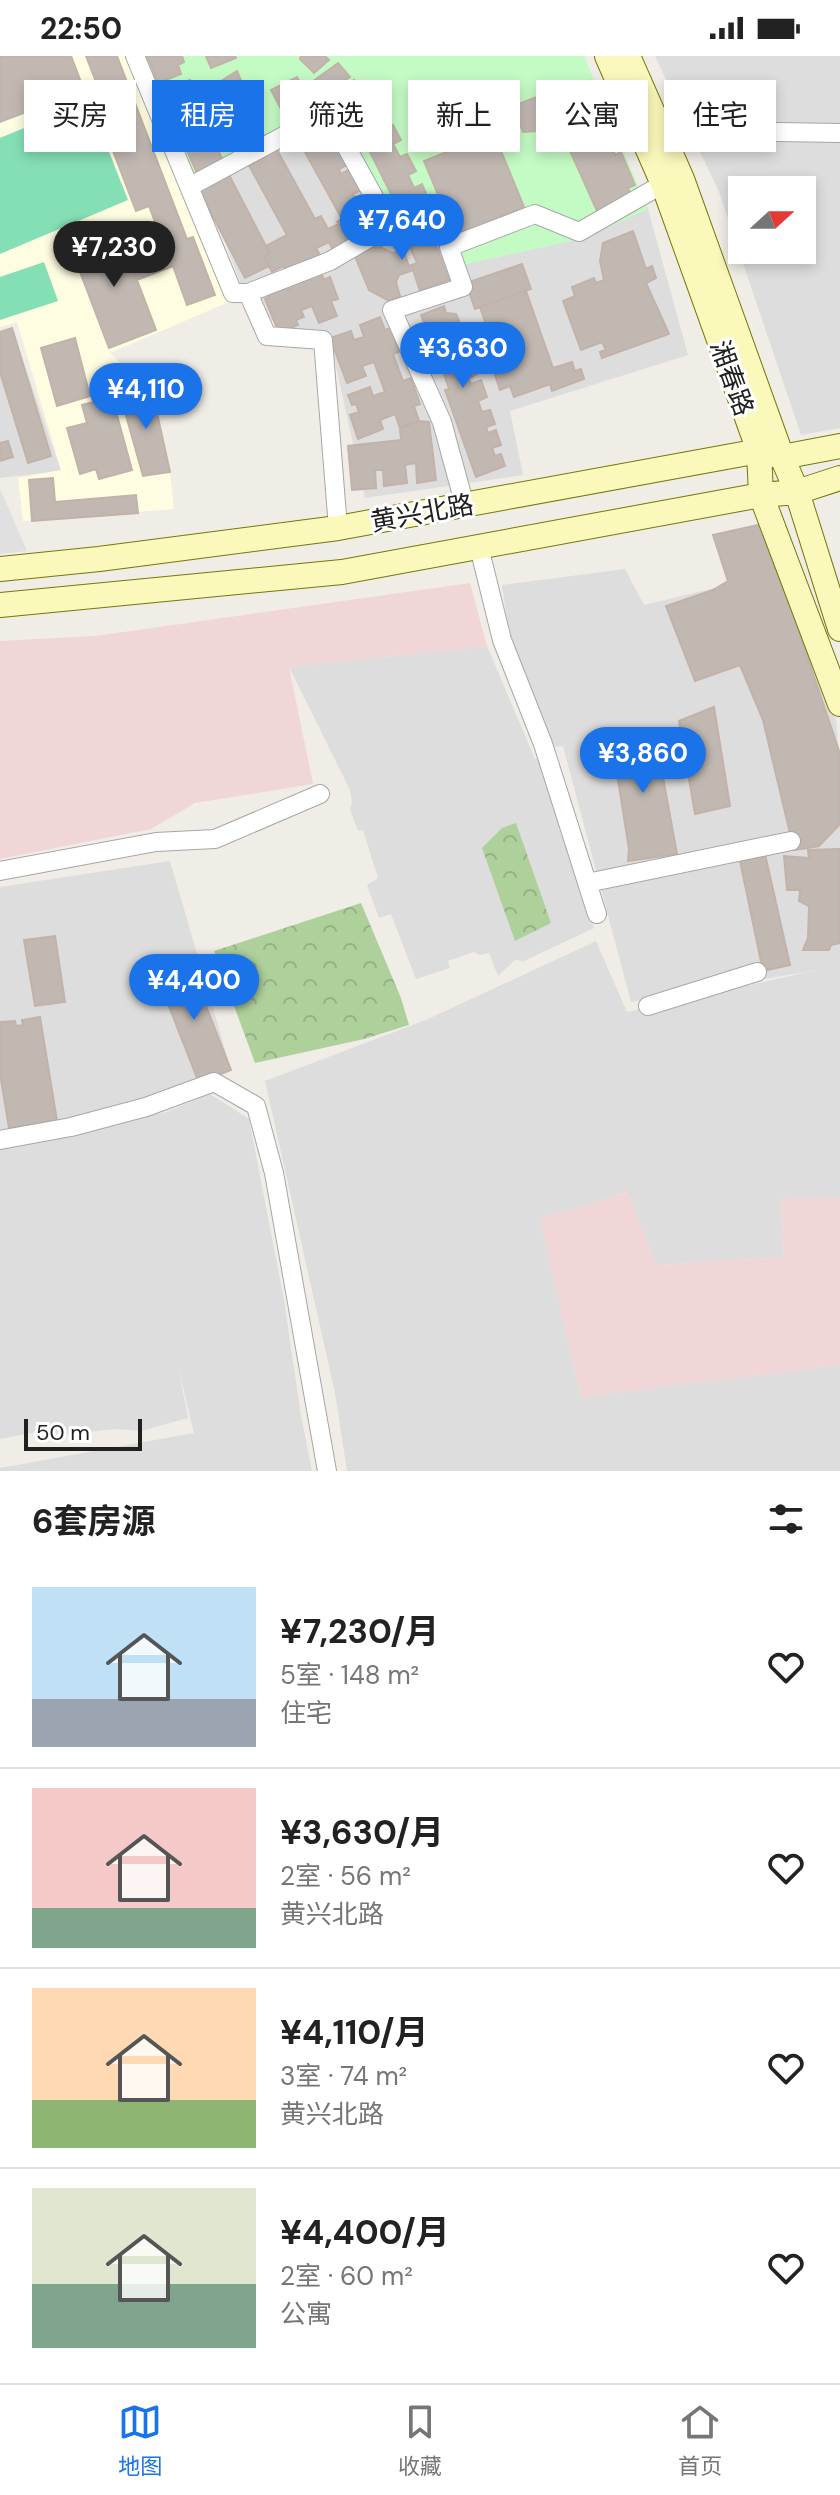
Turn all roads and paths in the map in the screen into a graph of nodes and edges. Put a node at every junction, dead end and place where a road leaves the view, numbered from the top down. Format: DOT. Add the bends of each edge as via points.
graph roads {
  1 [pos="135,56"];
  2 [pos="607,56"];
  3 [pos="628,56"];
  4 [pos="654,115"];
  5 [pos="840,133"];
  6 [pos="280,138"];
  7 [pos="349,152"];
  8 [pos="663,184"];
  9 [pos="189,187"];
  10 [pos="248,293"];
  11 [pos="840,446"];
  12 [pos="770,454"];
  13 [pos="840,478"];
  14 [pos="797,492"];
  15 [pos="761,495"];
  16 [pos="465,506"];
  17 [pos="338,528"];
  18 [pos="479,547"];
  19 [pos="0,569"];
  20 [pos="0,605"];
  21 [pos="840,629"];
  22 [pos="840,704"];
  23 [pos="320,794"];
  24 [pos="791,841"];
  25 [pos="0,871"];
  26 [pos="587,883"];
  27 [pos="597,914"];
  28 [pos="757,972"];
  29 [pos="648,1006"];
  30 [pos="0,1140"];
  31 [pos="327,1471"];
  1 -- 9 [label="street"];
  2 -- 8 [label="main road, 湘春路"];
  3 -- 4 [label="main road, 湘春路"];
  4 -- 5 [label="street" via="726,131"];
  4 -- 12 [label="main road, 湘春路" via="682,179"];
  6 -- 9 [label="street"];
  7 -- 10 [label="street" via="390,226 330,261"];
  8 -- 12 [label="main road, 湘春路"];
  8 -- 16 [label="street" via="579,232 535,214 449,247 463,287 392,310 442,422"];
  9 -- 10 [label="street" via="233,293"];
  10 -- 17 [label="street" via="267,336 323,340"];
  11 -- 12 [label="main road, 黄兴北路"];
  12 -- 14 [label="main road, 湘春路"];
  12 -- 15 [label="main road, 湘春路"];
  12 -- 16 [label="main road, 黄兴北路"];
  13 -- 14 [label="main road, 黄兴北路"];
  14 -- 15 [label="main road, 黄兴北路"];
  14 -- 21 [label="main road, 湘春路"];
  15 -- 18 [label="main road, 黄兴北路"];
  15 -- 22 [label="main road, 湘春路"];
  16 -- 17 [label="main road, 黄兴北路"];
  17 -- 19 [label="main road, 黄兴北路"];
  18 -- 20 [label="main road, 黄兴北路" via="342,572"];
  18 -- 26 [label="street" via="502,640 543,744"];
  23 -- 25 [label="street" via="215,839 156,842"];
  24 -- 26 [label="street"];
  26 -- 27 [label="street"];
  28 -- 29 [label="street"];
  30 -- 31 [label="street" via="131,1111 214,1082 256,1106 274,1173"];
}
